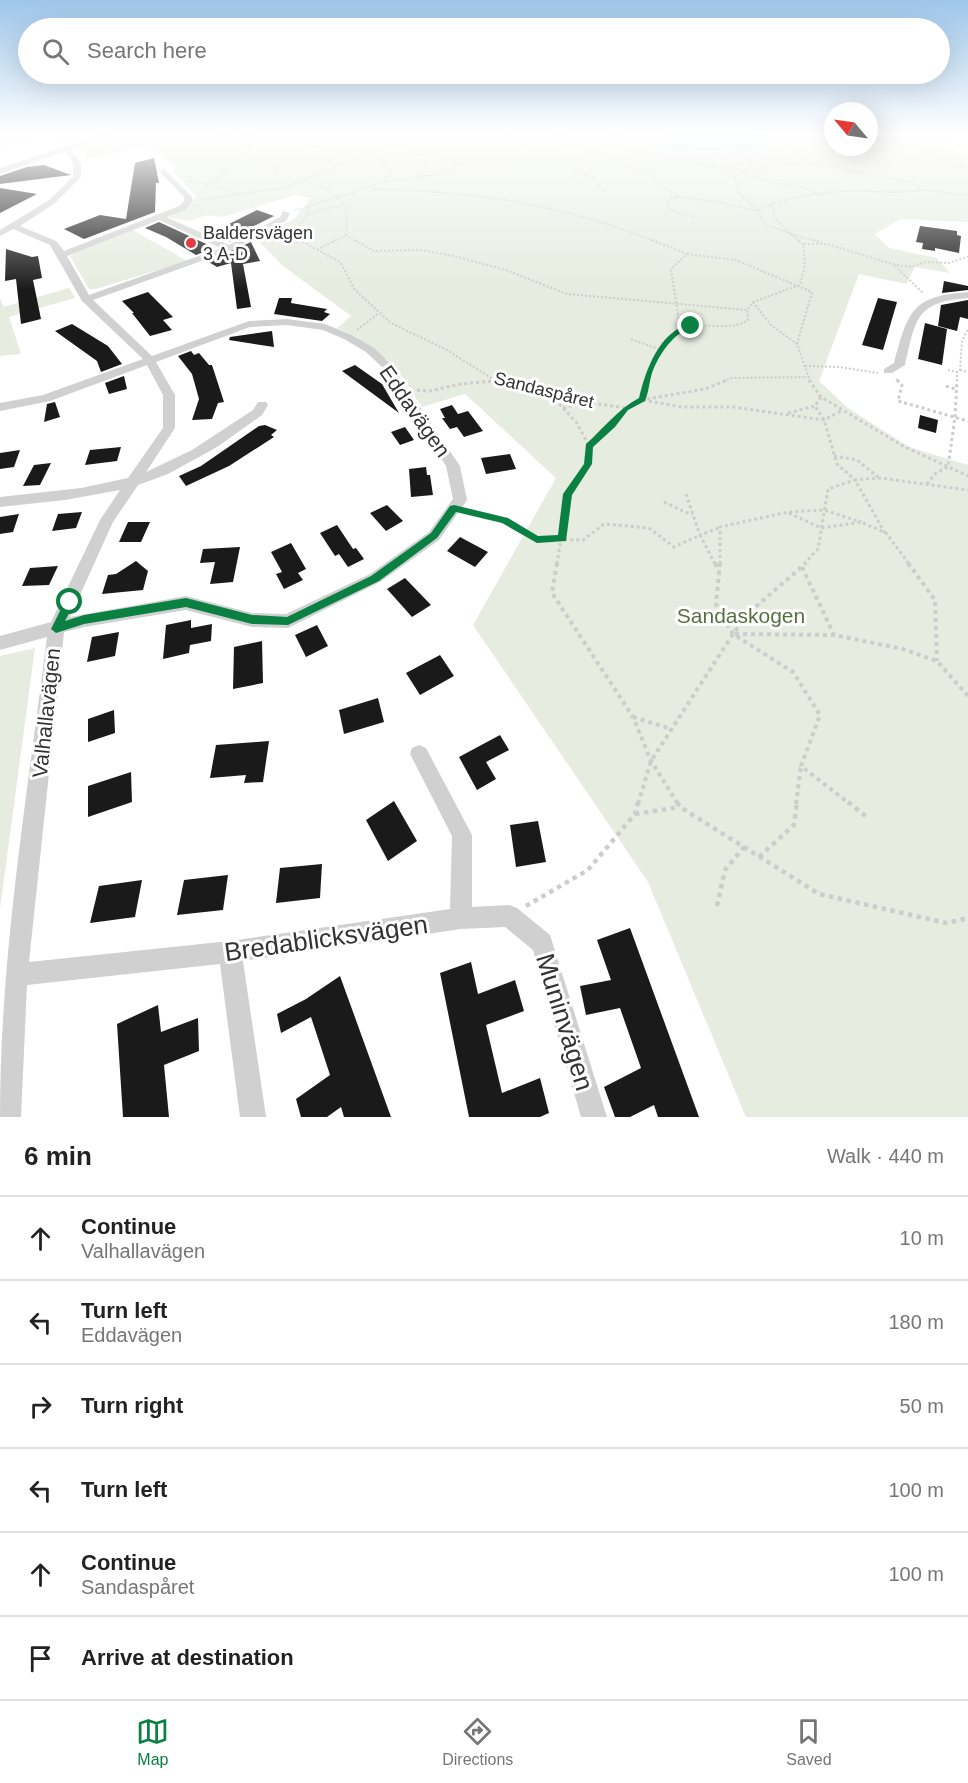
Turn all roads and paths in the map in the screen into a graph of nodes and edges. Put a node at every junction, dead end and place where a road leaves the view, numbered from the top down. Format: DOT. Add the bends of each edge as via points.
graph roads {
  1 [pos="71,186"];
  2 [pos="178,186"];
  3 [pos="213,186"];
  4 [pos="286,186"];
  5 [pos="318,186"];
  6 [pos="375,186"];
  7 [pos="600,186"];
  8 [pos="664,186"];
  9 [pos="737,186"];
  10 [pos="796,186"];
  11 [pos="919,186"];
  12 [pos="372,189"];
  13 [pos="392,190"];
  14 [pos="920,190"];
  15 [pos="604,192"];
  16 [pos="238,194"];
  17 [pos="968,195"];
  18 [pos="340,197"];
  19 [pos="678,197"];
  20 [pos="824,197"];
  21 [pos="188,202"];
  22 [pos="774,202"];
  23 [pos="342,205"];
  24 [pos="297,210"];
  25 [pos="757,211"];
  26 [pos="286,213"];
  27 [pos="307,214"];
  28 [pos="696,217"];
  29 [pos="159,218"];
  30 [pos="13,226"];
  31 [pos="0,233"];
  32 [pos="258,233"];
  33 [pos="791,234"];
  34 [pos="346,235"];
  35 [pos="300,242"];
  36 [pos="803,244"];
  37 [pos="827,244"];
  38 [pos="229,248"];
  39 [pos="316,250"];
  40 [pos="687,254"];
  41 [pos="62,255"];
  42 [pos="968,257"];
  43 [pos="892,264"];
  44 [pos="910,267"];
  45 [pos="906,273"];
  46 [pos="800,285"];
  47 [pos="968,295"];
  48 [pos="86,299"];
  49 [pos="929,300"];
  50 [pos="753,302"];
  51 [pos="676,304"];
  52 [pos="747,310"];
  53 [pos="380,313"];
  54 [pos="680,328"];
  55 [pos="968,329"];
  56 [pos="348,337"];
  57 [pos="631,339"];
  58 [pos="954,339"];
  59 [pos="962,341"];
  60 [pos="796,344"];
  61 [pos="661,350"];
  62 [pos="953,353"];
  63 [pos="960,355"];
  64 [pos="148,359"];
  65 [pos="805,366"];
  66 [pos="948,370"];
  67 [pos="888,371"];
  68 [pos="958,371"];
  69 [pos="968,372"];
  70 [pos="807,376"];
  71 [pos="495,381"];
  72 [pos="946,386"];
  73 [pos="403,388"];
  74 [pos="955,389"];
  75 [pos="550,394"];
  76 [pos="821,397"];
  77 [pos="643,400"];
  78 [pos="585,402"];
  79 [pos="262,405"];
  80 [pos="815,406"];
  81 [pos="0,407"];
  82 [pos="563,408"];
  83 [pos="626,408"];
  84 [pos="843,410"];
  85 [pos="785,414"];
  86 [pos="955,417"];
  87 [pos="824,420"];
  88 [pos="968,421"];
  89 [pos="589,446"];
  90 [pos="834,456"];
  91 [pos="948,467"];
  92 [pos="968,476"];
  93 [pos="880,478"];
  94 [pos="855,480"];
  95 [pos="131,482"];
  96 [pos="927,484"];
  97 [pos="968,490"];
  98 [pos="686,494"];
  99 [pos="0,502"];
  100 [pos="664,502"];
  101 [pos="454,509"];
  102 [pos="824,510"];
  103 [pos="788,512"];
  104 [pos="692,515"];
  105 [pos="861,522"];
  106 [pos="720,527"];
  107 [pos="821,528"];
  108 [pos="886,533"];
  109 [pos="700,535"];
  110 [pos="562,539"];
  111 [pos="802,567"];
  112 [pos="720,572"];
  113 [pos="56,629"];
  114 [pos="733,634"];
  115 [pos="834,635"];
  116 [pos="0,643"];
  117 [pos="937,661"];
  118 [pos="968,696"];
  119 [pos="633,717"];
  120 [pos="672,729"];
  121 [pos="419,754"];
  122 [pos="651,760"];
  123 [pos="801,766"];
  124 [pos="681,807"];
  125 [pos="635,814"];
  126 [pos="868,818"];
  127 [pos="744,847"];
  128 [pos="759,857"];
  129 [pos="717,906"];
  130 [pos="509,916"];
  131 [pos="461,918"];
  132 [pos="968,918"];
  133 [pos="230,952"];
  134 [pos="16,975"];
  135 [pos="8,1117"];
  136 [pos="253,1117"];
  137 [pos="594,1117"];
  1 -- 30 [label="street"];
  2 -- 21 [label="street"];
  3 -- 16 [label="path"];
  4 -- 16 [label="path"];
  5 -- 18 [label="path"];
  6 -- 12 [label="path"];
  6 -- 13 [label="path"];
  7 -- 15 [label="path"];
  8 -- 19 [label="path"];
  9 -- 25 [label="path"];
  10 -- 20 [label="path"];
  11 -- 14 [label="path"];
  12 -- 13 [label="path"];
  12 -- 18 [label="path"];
  13 -- 40 [label="path" via="439,191 527,202 572,213"];
  14 -- 17 [label="path"];
  14 -- 20 [label="path" via="855,191"];
  16 -- 21 [label="path"];
  18 -- 23 [label="path"];
  18 -- 27 [label="path" via="308,207"];
  19 -- 25 [label="path"];
  19 -- 28 [label="path" via="670,199 667,207"];
  20 -- 22 [label="path"];
  21 -- 29 [label="street"];
  22 -- 25 [label="path"];
  22 -- 33 [label="path" via="774,217"];
  23 -- 27 [label="path"];
  23 -- 34 [label="path" via="348,215"];
  24 -- 27 [label="path"];
  25 -- 33 [label="path" via="765,224"];
  26 -- 32 [label="street" via="283,219"];
  27 -- 35 [label="path" via="295,232"];
  29 -- 38 [label="street"];
  29 -- 41 [label="street"];
  30 -- 31 [label="street"];
  30 -- 41 [label="street, Valhallavägen" via="52,243"];
  32 -- 35 [label="path, Sandaspåret" via="288,243"];
  32 -- 38 [label="street"];
  33 -- 36 [label="path"];
  33 -- 37 [label="path"];
  34 -- 39 [label="path"];
  34 -- 51 [label="path" via="374,251 420,250 454,256 506,270 567,294"];
  35 -- 39 [label="path, Sandaspåret"];
  36 -- 37 [label="path"];
  36 -- 46 [label="path" via="805,266"];
  37 -- 43 [label="path"];
  38 -- 48 [label="street"];
  39 -- 53 [label="path, Sandaspåret" via="340,262 355,290"];
  40 -- 46 [label="path" via="736,260"];
  40 -- 51 [label="path" via="671,269"];
  41 -- 48 [label="street, Valhallavägen"];
  42 -- 44 [label="path"];
  43 -- 44 [label="path"];
  43 -- 45 [label="path"];
  44 -- 45 [label="path"];
  45 -- 49 [label="path"];
  46 -- 50 [label="path"];
  46 -- 60 [label="path" via="812,292"];
  47 -- 49 [label="street"];
  48 -- 64 [label="street, Valhallavägen"];
  49 -- 67 [label="street" via="913,315 899,365"];
  50 -- 52 [label="path"];
  50 -- 60 [label="path" via="771,325"];
  51 -- 52 [label="path"];
  51 -- 54 [label="path"];
  52 -- 54 [label="path" via="748,320 740,327"];
  53 -- 56 [label="path"];
  53 -- 71 [label="path, Sandaspåret" via="391,323 447,350"];
  54 -- 61 [label="path"];
  55 -- 59 [label="path"];
  56 -- 64 [label="street, Eddavägen" via="316,326 287,322 249,324"];
  56 -- 73 [label="street, Eddavägen" via="370,350"];
  57 -- 61 [label="path"];
  58 -- 59 [label="path"];
  59 -- 63 [label="path"];
  60 -- 65 [label="path"];
  61 -- 77 [label="path" via="649,373"];
  62 -- 63 [label="path"];
  63 -- 68 [label="path"];
  64 -- 81 [label="street, Eddavägen" via="46,399"];
  64 -- 95 [label="street, Valhallavägen" via="169,395 169,428"];
  65 -- 67 [label="path" via="874,374"];
  65 -- 70 [label="path"];
  66 -- 68 [label="path"];
  67 -- 86 [label="path" via="902,385 898,401"];
  68 -- 69 [label="path"];
  68 -- 74 [label="path"];
  70 -- 76 [label="path"];
  70 -- 77 [label="path" via="730,378 705,389"];
  71 -- 73 [label="path" via="430,391"];
  71 -- 75 [label="path, Sandaspåret"];
  72 -- 74 [label="path"];
  73 -- 101 [label="street, Eddavägen" via="453,466 460,500"];
  74 -- 86 [label="path"];
  75 -- 78 [label="path, Sandaspåret"];
  75 -- 82 [label="path"];
  76 -- 80 [label="path"];
  76 -- 84 [label="path"];
  77 -- 83 [label="path"];
  77 -- 85 [label="path" via="682,407 733,407"];
  78 -- 82 [label="path"];
  78 -- 83 [label="path, Sandaspåret"];
  79 -- 95 [label="street" via="258,412 210,446"];
  80 -- 85 [label="path"];
  80 -- 87 [label="path"];
  82 -- 89 [label="path" via="577,423"];
  83 -- 89 [label="path"];
  84 -- 87 [label="path"];
  84 -- 91 [label="path" via="903,446"];
  85 -- 87 [label="path"];
  86 -- 88 [label="path"];
  86 -- 91 [label="path"];
  87 -- 90 [label="path"];
  89 -- 110 [label="path" via="588,464 568,494"];
  90 -- 93 [label="path" via="857,460"];
  90 -- 94 [label="path" via="837,464"];
  91 -- 92 [label="path"];
  91 -- 96 [label="path"];
  93 -- 94 [label="path"];
  93 -- 96 [label="path"];
  94 -- 102 [label="path" via="828,489"];
  94 -- 108 [label="path"];
  95 -- 99 [label="street"];
  95 -- 113 [label="street, Valhallavägen" via="107,520"];
  96 -- 97 [label="path"];
  98 -- 104 [label="path"];
  100 -- 104 [label="path"];
  101 -- 110 [label="path" via="504,520 537,539"];
  101 -- 113 [label="street" via="434,536 375,578 288,621 252,620 186,603 84,620"];
  102 -- 103 [label="path"];
  102 -- 105 [label="path"];
  102 -- 107 [label="path"];
  103 -- 106 [label="path"];
  103 -- 107 [label="path"];
  104 -- 109 [label="path"];
  105 -- 107 [label="path"];
  105 -- 108 [label="path"];
  106 -- 109 [label="path"];
  106 -- 112 [label="path"];
  107 -- 111 [label="path" via="818,549"];
  108 -- 117 [label="path" via="935,600"];
  109 -- 110 [label="path" via="674,547 649,528 604,524 583,540"];
  109 -- 112 [label="path"];
  110 -- 119 [label="path" via="552,593"];
  111 -- 114 [label="path" via="752,610"];
  111 -- 115 [label="path"];
  112 -- 114 [label="path" via="716,604"];
  113 -- 116 [label="street"];
  113 -- 134 [label="street, Valhallavägen"];
  114 -- 115 [label="path"];
  114 -- 120 [label="path"];
  114 -- 123 [label="path" via="793,672 820,716"];
  115 -- 117 [label="path" via="903,649"];
  117 -- 118 [label="path"];
  119 -- 120 [label="path"];
  119 -- 122 [label="path"];
  120 -- 122 [label="path"];
  121 -- 131 [label="street" via="462,836"];
  122 -- 124 [label="path"];
  122 -- 125 [label="path"];
  123 -- 126 [label="path"];
  123 -- 128 [label="path" via="794,825"];
  124 -- 125 [label="path"];
  124 -- 127 [label="path"];
  125 -- 130 [label="path" via="588,870"];
  127 -- 128 [label="path"];
  127 -- 129 [label="path" via="725,870"];
  128 -- 132 [label="path" via="819,894 946,923"];
  130 -- 131 [label="street"];
  130 -- 137 [label="street, Muninvägen" via="542,943"];
  131 -- 133 [label="street, Bredablicksvägen"];
  133 -- 134 [label="street, Bredablicksvägen"];
  133 -- 136 [label="street"];
  134 -- 135 [label="street, Valhallavägen"];
}
